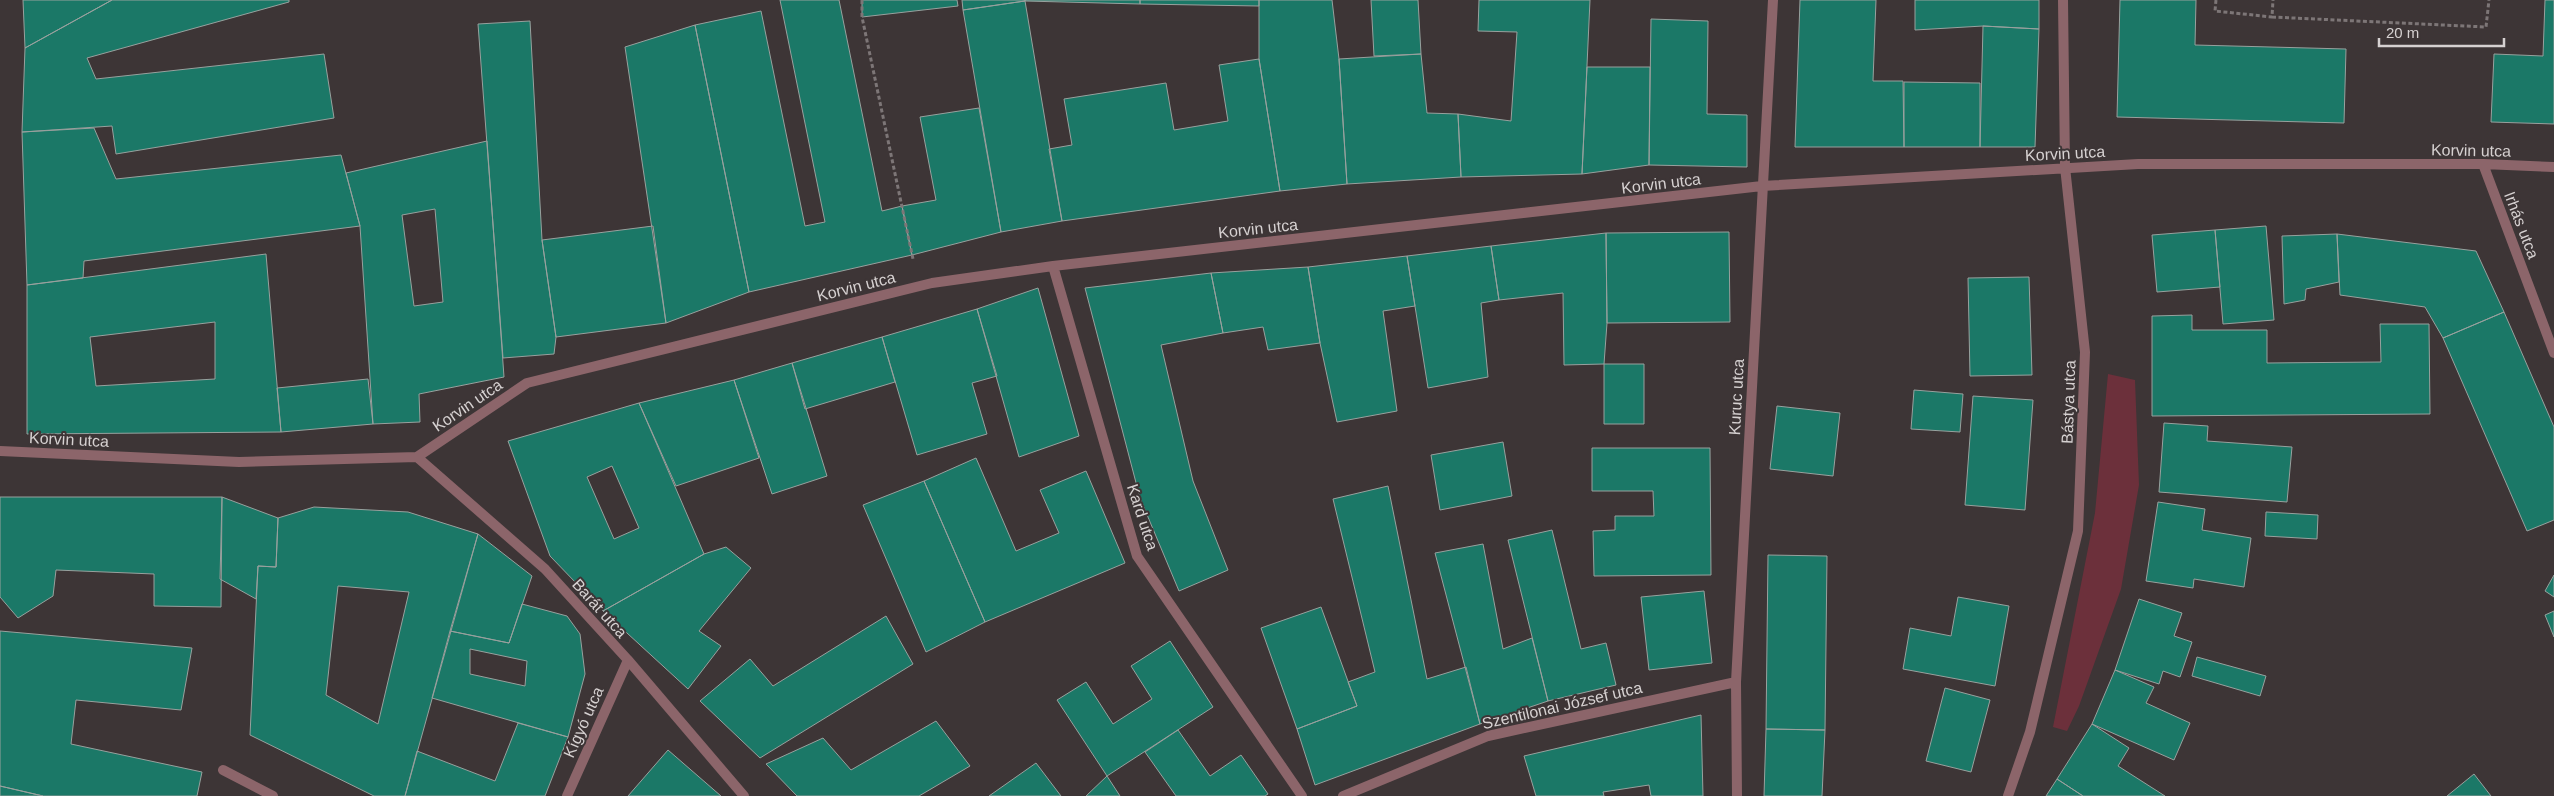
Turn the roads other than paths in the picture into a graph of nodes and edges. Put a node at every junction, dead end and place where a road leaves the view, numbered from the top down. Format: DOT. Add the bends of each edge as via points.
graph roads {
  1 [pos="1773,0"];
  2 [pos="2063,0"];
  3 [pos="2483,164"];
  4 [pos="2554,167"];
  5 [pos="2065,168"];
  6 [pos="1762,186"];
  7 [pos="1053,266"];
  8 [pos="2554,353"];
  9 [pos="0,451"];
  10 [pos="417,458"];
  11 [pos="628,660"];
  12 [pos="1736,682"];
  13 [pos="223,770"];
  14 [pos="273,796"];
  15 [pos="566,796"];
  16 [pos="744,796"];
  17 [pos="1302,796"];
  18 [pos="1343,796"];
  19 [pos="1737,796"];
  20 [pos="2008,796"];
  1 -- 6 [label="street, Kuruc utca"];
  2 -- 5 [label="street, Bástya utca"];
  3 -- 4 [label="street, Korvin utca"];
  3 -- 5 [label="street, Korvin utca" via="2138,164"];
  3 -- 8 [label="street, Irhás utca"];
  5 -- 6 [label="street, Korvin utca"];
  5 -- 20 [label="street, Bástya utca" via="2085,352 2078,531 2030,732"];
  6 -- 7 [label="street, Korvin utca"];
  6 -- 12 [label="street, Kuruc utca"];
  7 -- 10 [label="street, Korvin utca" via="922,286 527,383"];
  7 -- 17 [label="street, Kard utca" via="1137,556"];
  9 -- 10 [label="street, Korvin utca" via="239,462"];
  10 -- 11 [label="street, Barát utca" via="545,569"];
  11 -- 15 [label="street, Kígyó utca"];
  11 -- 16 [label="street, Barát utca"];
  12 -- 18 [label="street, Szentilonai József utca" via="1488,736"];
  12 -- 19 [label="street, Kuruc utca"];
  13 -- 14 [label="street"];
}
